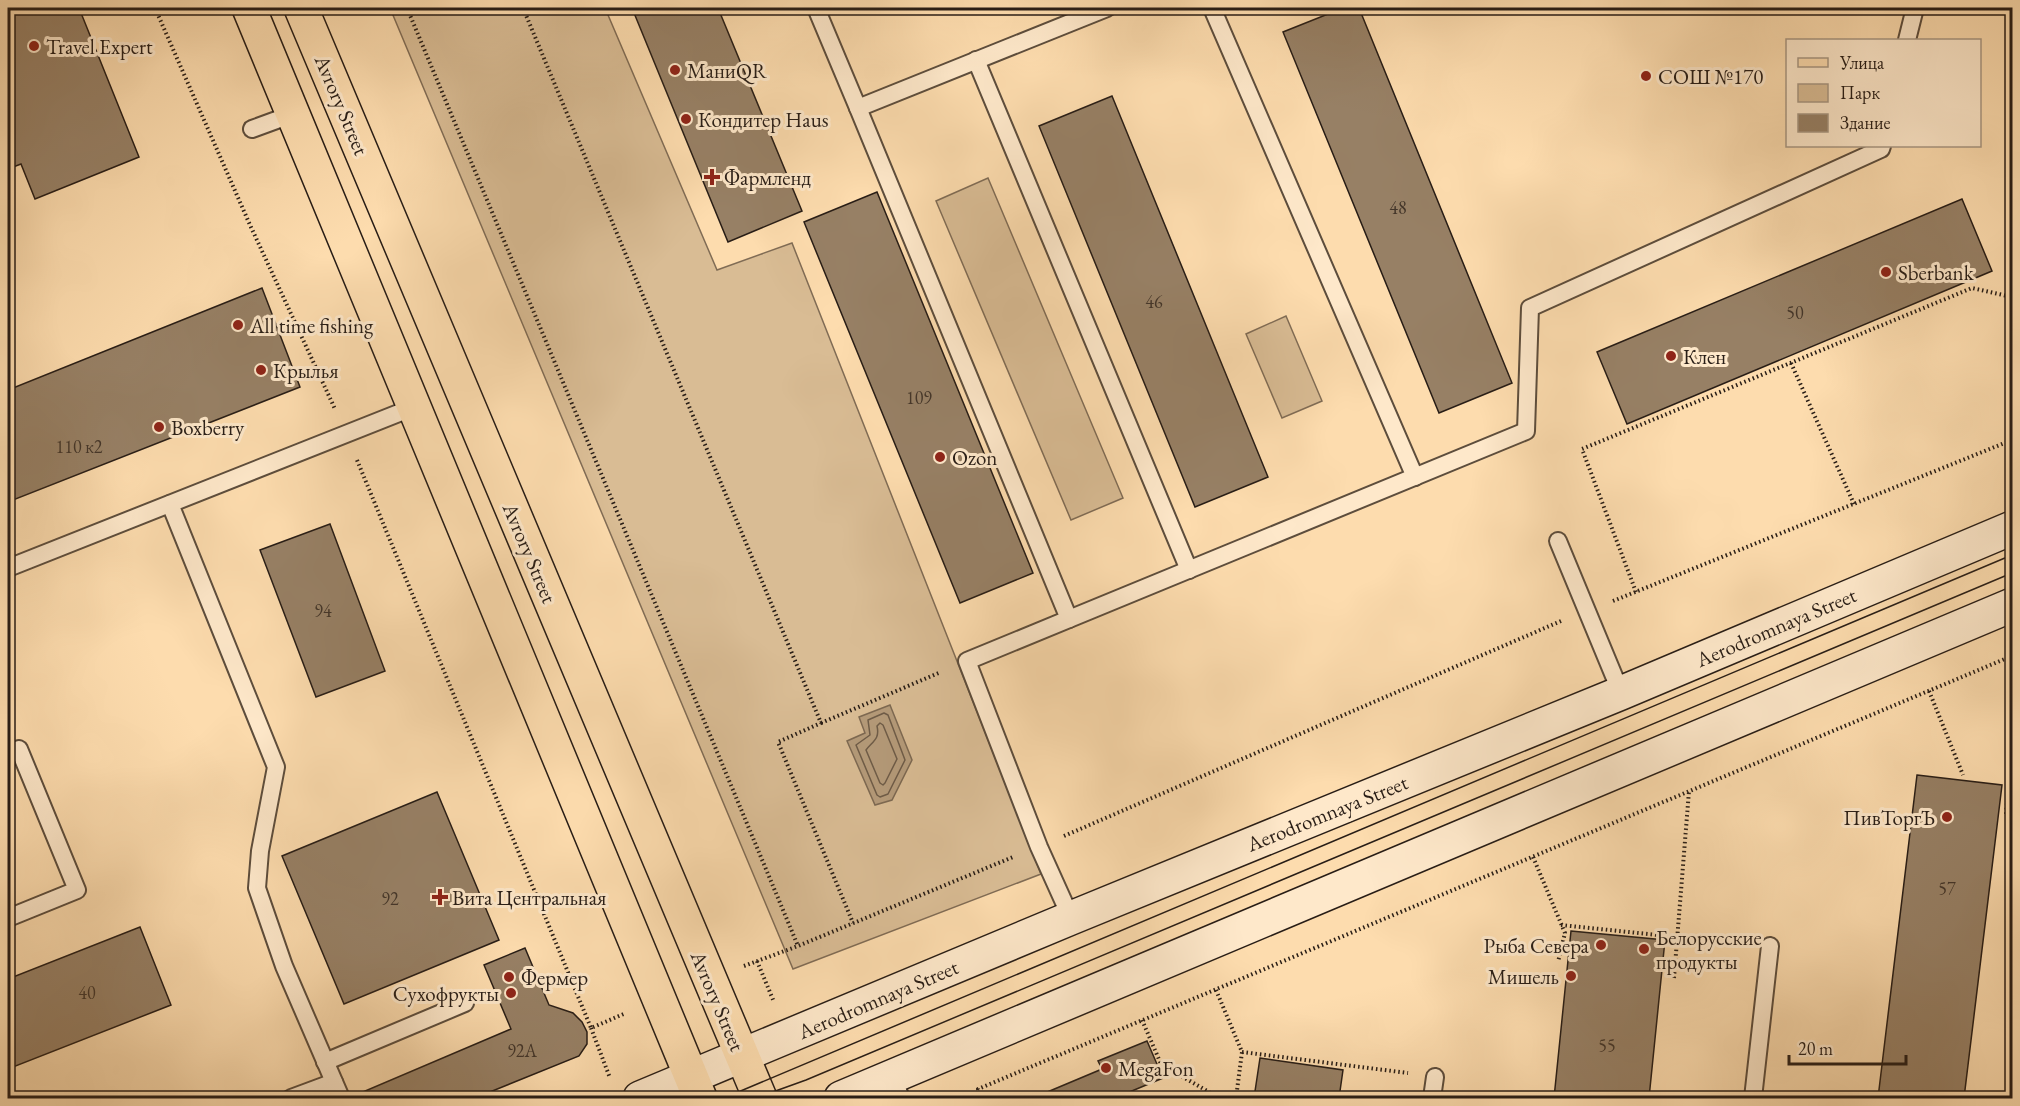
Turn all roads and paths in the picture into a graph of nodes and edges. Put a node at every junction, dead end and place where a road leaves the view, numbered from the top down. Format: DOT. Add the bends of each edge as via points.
graph roads {
  1 [pos="154,8"];
  2 [pos="249,8"];
  3 [pos="301,8"];
  4 [pos="408,8"];
  5 [pos="523,8"];
  6 [pos="816,8"];
  7 [pos="1107,8"];
  8 [pos="1212,8"];
  9 [pos="1915,8"];
  10 [pos="1907,39"];
  11 [pos="976,60"];
  12 [pos="858,108"];
  13 [pos="293,114"];
  14 [pos="252,129"];
  15 [pos="1882,147"];
  16 [pos="2013,297"];
  17 [pos="1791,363"];
  18 [pos="414,407"];
  19 [pos="346,433"];
  20 [pos="2013,440"];
  21 [pos="1415,477"];
  22 [pos="170,504"];
  23 [pos="1854,504"];
  24 [pos="2013,528"];
  25 [pos="1558,541"];
  26 [pos="8,568"];
  27 [pos="1189,570"];
  28 [pos="1636,592"];
  29 [pos="2013,605"];
  30 [pos="1585,611"];
  31 [pos="1069,619"];
  32 [pos="2013,656"];
  33 [pos="967,661"];
  34 [pos="1929,691"];
  35 [pos="1621,693"];
  36 [pos="821,723"];
  37 [pos="2013,748"];
  38 [pos="8,754"];
  39 [pos="1963,775"];
  40 [pos="1689,791"];
  41 [pos="2006,814"];
  42 [pos="1039,846"];
  43 [pos="1533,857"];
  44 [pos="8,918"];
  45 [pos="1071,918"];
  46 [pos="853,923"];
  47 [pos="1561,925"];
  48 [pos="1677,937"];
  49 [pos="798,946"];
  50 [pos="1770,946"];
  51 [pos="1558,962"];
  52 [pos="1674,978"];
  53 [pos="709,979"];
  54 [pos="1216,990"];
  55 [pos="659,999"];
  56 [pos="465,1003"];
  57 [pos="1142,1020"];
  58 [pos="591,1028"];
  59 [pos="1242,1052"];
  60 [pos="741,1056"];
  61 [pos="325,1062"];
  62 [pos="1435,1077"];
  63 [pos="334,1082"];
  64 [pos="897,1087"];
  65 [pos="696,1088"];
  66 [pos="627,1093"];
  67 [pos="291,1098"];
  68 [pos="341,1098"];
  69 [pos="760,1098"];
  70 [pos="841,1098"];
  71 [pos="982,1098"];
  72 [pos="1219,1098"];
  73 [pos="1236,1098"];
  74 [pos="1432,1098"];
  75 [pos="1753,1098"];
  1 -- 19 [label="path"];
  2 -- 13 [label="main road"];
  3 -- 53 [label="main road, Avrory Street"];
  4 -- 49 [label="path"];
  5 -- 36 [label="path"];
  6 -- 12 [label="lane"];
  7 -- 11 [label="lane"];
  8 -- 21 [label="lane"];
  9 -- 10 [label="lane"];
  11 -- 12 [label="lane"];
  11 -- 27 [label="lane"];
  12 -- 31 [label="lane"];
  13 -- 14 [label="lane"];
  13 -- 18 [label="main road"];
  15 -- 21 [label="lane" via="1530,308 1526,431"];
  16 -- 17 [label="path" via="1972,288"];
  17 -- 23 [label="path"];
  17 -- 28 [label="path" via="1582,449"];
  18 -- 19 [label="lane"];
  18 -- 55 [label="main road"];
  19 -- 22 [label="lane"];
  19 -- 58 [label="path"];
  20 -- 23 [label="path"];
  21 -- 27 [label="lane"];
  22 -- 26 [label="lane"];
  22 -- 61 [label="lane" via="276,767 257,888 284,966"];
  23 -- 28 [label="path"];
  24 -- 35 [label="main road, Aerodromnaya Street"];
  25 -- 30 [label="lane"];
  27 -- 31 [label="lane"];
  28 -- 30 [label="path"];
  29 -- 64 [label="main road"];
  30 -- 35 [label="lane"];
  30 -- 42 [label="path"];
  31 -- 33 [label="lane"];
  32 -- 34 [label="path"];
  33 -- 36 [label="path"];
  33 -- 42 [label="lane"];
  34 -- 39 [label="path"];
  34 -- 40 [label="path"];
  35 -- 45 [label="main road, Aerodromnaya Street"];
  36 -- 46 [label="path" via="778,742"];
  37 -- 41 [label="path"];
  38 -- 44 [label="lane" via="19,749 76,890"];
  40 -- 43 [label="path"];
  40 -- 48 [label="path"];
  42 -- 45 [label="lane"];
  42 -- 46 [label="path"];
  43 -- 47 [label="path"];
  43 -- 54 [label="path"];
  45 -- 60 [label="main road, Aerodromnaya Street"];
  46 -- 49 [label="path"];
  47 -- 48 [label="path"];
  47 -- 51 [label="path" via="1565,933"];
  48 -- 52 [label="path"];
  49 -- 53 [label="path"];
  50 -- 75 [label="lane"];
  53 -- 60 [label="main road, Avrory Street"];
  54 -- 57 [label="path"];
  54 -- 59 [label="path"];
  55 -- 58 [label="path"];
  55 -- 65 [label="main road"];
  56 -- 61 [label="lane"];
  57 -- 71 [label="path" via="978,1089"];
  57 -- 72 [label="path" via="1161,1064"];
  58 -- 66 [label="path"];
  59 -- 62 [label="path"];
  59 -- 73 [label="path"];
  60 -- 65 [label="main road, Aerodromnaya Street"];
  60 -- 69 [label="main road, Avrory Street"];
  61 -- 63 [label="lane"];
  62 -- 74 [label="lane"];
  63 -- 67 [label="lane"];
  63 -- 68 [label="lane"];
  64 -- 70 [label="main road"];
  65 -- 66 [label="main road, Aerodromnaya Street"];
}
